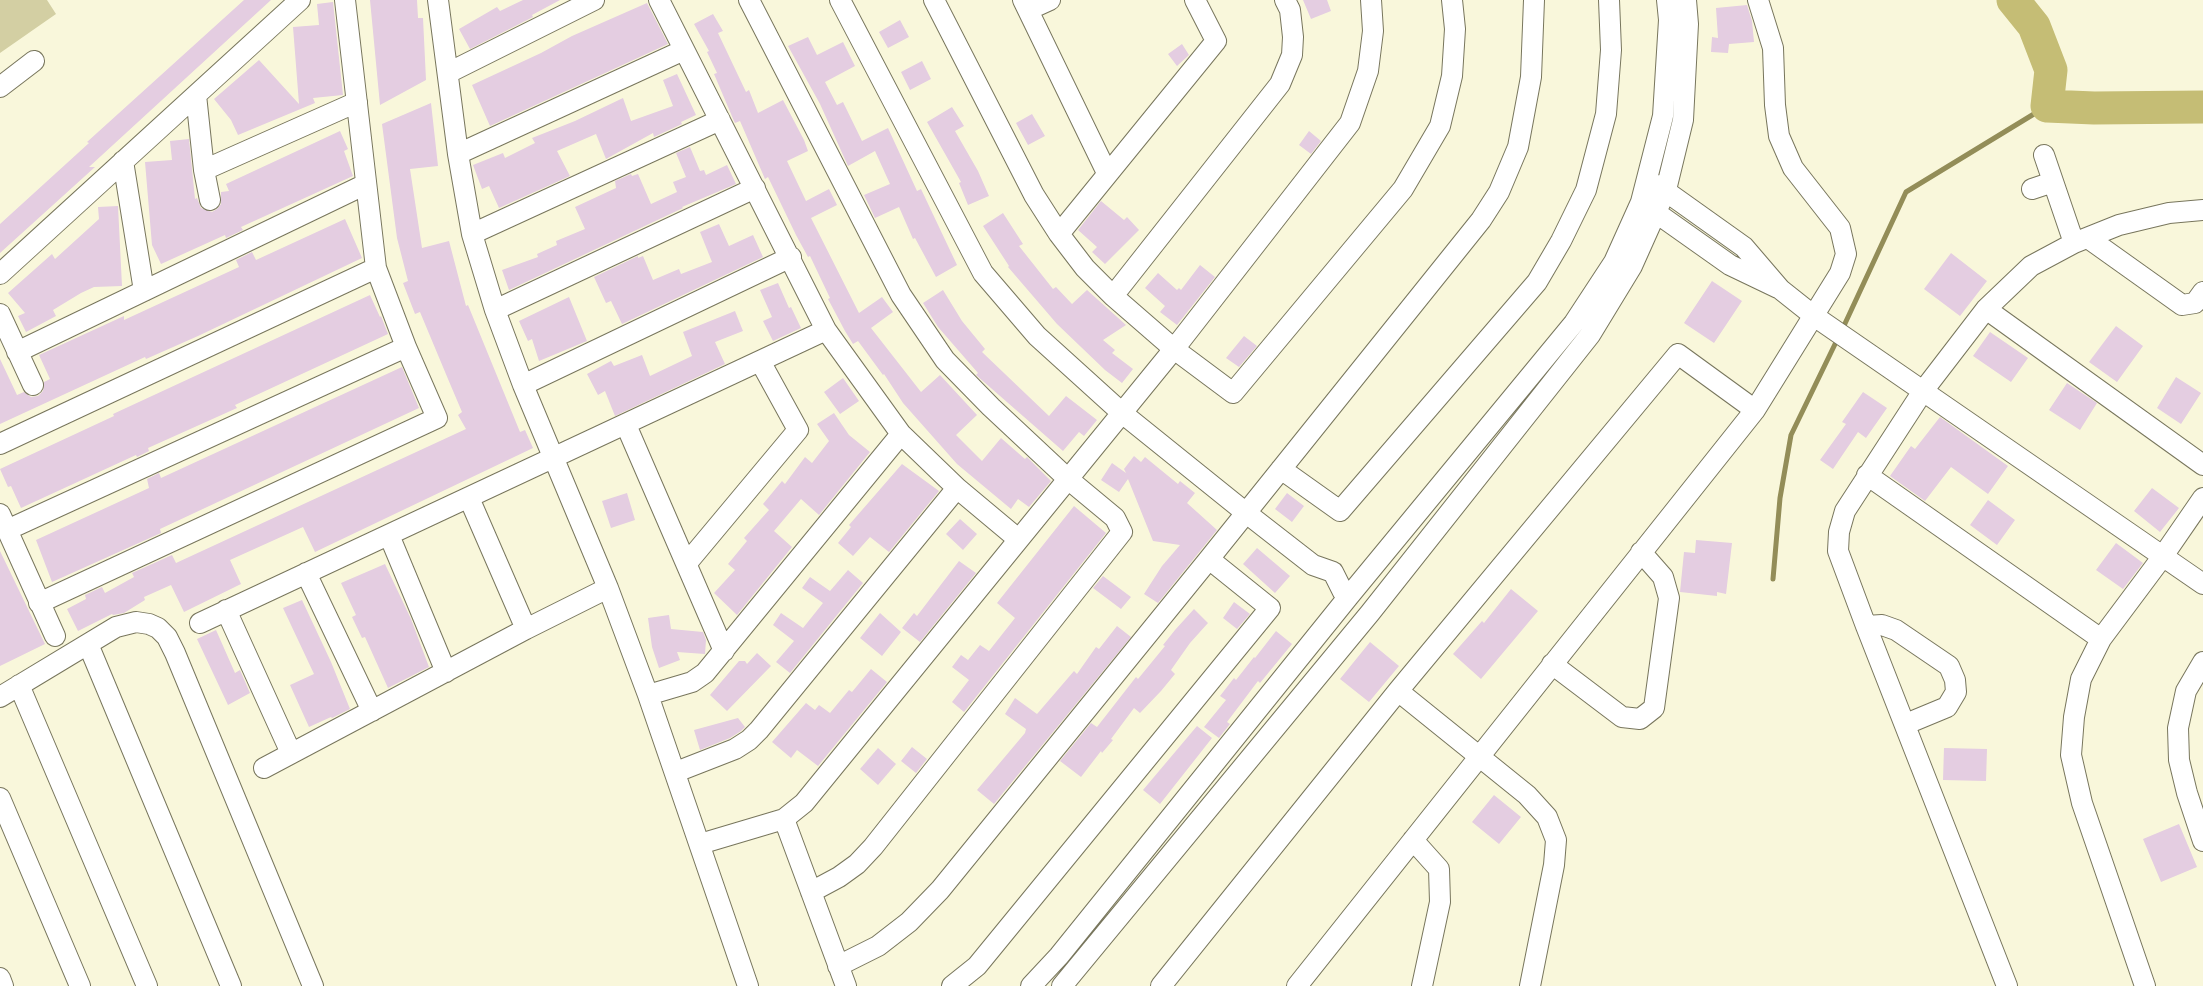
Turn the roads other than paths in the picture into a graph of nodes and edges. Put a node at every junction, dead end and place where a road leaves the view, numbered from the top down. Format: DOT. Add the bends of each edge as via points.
graph roads {
  1 [pos="300,0"];
  2 [pos="345,0"];
  3 [pos="438,0"];
  4 [pos="594,0"];
  5 [pos="659,0"];
  6 [pos="748,0"];
  7 [pos="840,0"];
  8 [pos="934,0"];
  9 [pos="1050,0"];
  10 [pos="1195,0"];
  11 [pos="1285,0"];
  12 [pos="1371,0"];
  13 [pos="1452,0"];
  14 [pos="1534,0"];
  15 [pos="1609,0"];
  16 [pos="1667,0"];
  17 [pos="1686,0"];
  18 [pos="1758,0"];
  19 [pos="1025,5"];
  20 [pos="684,50"];
  21 [pos="34,61"];
  22 [pos="448,73"];
  23 [pos="0,87"];
  24 [pos="196,95"];
  25 [pos="357,102"];
  26 [pos="720,120"];
  27 [pos="458,154"];
  28 [pos="2044,155"];
  29 [pos="123,161"];
  30 [pos="204,170"];
  31 [pos="1107,173"];
  32 [pos="1648,180"];
  33 [pos="2054,182"];
  34 [pos="366,184"];
  35 [pos="755,188"];
  36 [pos="2032,189"];
  37 [pos="1666,190"];
  38 [pos="210,200"];
  39 [pos="1649,207"];
  40 [pos="2203,210"];
  41 [pos="1726,233"];
  42 [pos="472,234"];
  43 [pos="1059,234"];
  44 [pos="2081,241"];
  45 [pos="1712,251"];
  46 [pos="791,257"];
  47 [pos="376,268"];
  48 [pos="0,274"];
  49 [pos="1780,289"];
  50 [pos="144,291"];
  51 [pos="2203,292"];
  52 [pos="1113,296"];
  53 [pos="1986,309"];
  54 [pos="495,310"];
  55 [pos="0,314"];
  56 [pos="1814,316"];
  57 [pos="826,330"];
  58 [pos="406,347"];
  59 [pos="1174,349"];
  60 [pos="17,352"];
  61 [pos="760,361"];
  62 [pos="33,385"];
  63 [pos="523,385"];
  64 [pos="1923,391"];
  65 [pos="1755,410"];
  66 [pos="1122,413"];
  67 [pos="626,425"];
  68 [pos="901,434"];
  69 [pos="0,444"];
  70 [pos="554,458"];
  71 [pos="2203,465"];
  72 [pos="1281,469"];
  73 [pos="1867,475"];
  74 [pos="1068,479"];
  75 [pos="957,488"];
  76 [pos="469,498"];
  77 [pos="2203,498"];
  78 [pos="1245,512"];
  79 [pos="3,522"];
  80 [pos="389,535"];
  81 [pos="1018,539"];
  82 [pos="1641,552"];
  83 [pos="2163,556"];
  84 [pos="1209,560"];
  85 [pos="687,563"];
  86 [pos="306,573"];
  87 [pos="2203,584"];
  88 [pos="608,588"];
  89 [pos="1346,594"];
  90 [pos="39,603"];
  91 [pos="226,610"];
  92 [pos="1370,614"];
  93 [pos="200,622"];
  94 [pos="1866,626"];
  95 [pos="526,629"];
  96 [pos="55,636"];
  97 [pos="2101,639"];
  98 [pos="88,644"];
  99 [pos="724,651"];
  100 [pos="2203,662"];
  101 [pos="1552,664"];
  102 [pos="446,672"];
  103 [pos="19,685"];
  104 [pos="1398,691"];
  105 [pos="648,695"];
  106 [pos="0,697"];
  107 [pos="372,711"];
  108 [pos="1906,724"];
  109 [pos="291,753"];
  110 [pos="1479,755"];
  111 [pos="264,768"];
  112 [pos="676,772"];
  113 [pos="0,798"];
  114 [pos="784,819"];
  115 [pos="1413,840"];
  116 [pos="2203,842"];
  117 [pos="700,844"];
  118 [pos="811,892"];
  119 [pos="838,966"];
  120 [pos="0,978"];
  121 [pos="3,986"];
  122 [pos="80,986"];
  123 [pos="147,986"];
  124 [pos="231,986"];
  125 [pos="313,986"];
  126 [pos="748,986"];
  127 [pos="846,986"];
  128 [pos="952,986"];
  129 [pos="1031,986"];
  130 [pos="1062,986"];
  131 [pos="1161,986"];
  132 [pos="1297,986"];
  133 [pos="1422,986"];
  134 [pos="1530,986"];
  135 [pos="2007,986"];
  136 [pos="2145,986"];
  1 -- 24 [label="street"];
  2 -- 25 [label="street"];
  3 -- 22 [label="street"];
  4 -- 22 [label="street"];
  5 -- 20 [label="street"];
  6 -- 74 [label="street" via="901,295 945,360"];
  7 -- 66 [label="street" via="983,273 1036,336"];
  8 -- 43 [label="street" via="1034,195"];
  9 -- 19 [label="street"];
  10 -- 31 [label="street" via="1216,41"];
  11 -- 52 [label="street" via="1290,10 1292,55 1280,84"];
  12 -- 59 [label="street" via="1373,31 1368,71 1350,123"];
  13 -- 59 [label="street" via="1452,76 1440,126 1403,189 1233,393"];
  14 -- 72 [label="street" via="1529,89 1518,147 1500,192"];
  15 -- 72 [label="street" via="1611,50 1606,114 1586,190 1538,282 1340,511"];
  16 -- 32 [label="street" via="1663,116"];
  17 -- 37 [label="street" via="1683,120"];
  18 -- 56 [label="street" via="1773,48 1779,136 1793,168 1840,228 1846,254 1840,273"];
  19 -- 31 [label="street"];
  20 -- 26 [label="street"];
  20 -- 27 [label="street"];
  21 -- 23 [label="street"];
  22 -- 27 [label="street"];
  24 -- 29 [label="street"];
  24 -- 30 [label="street"];
  25 -- 30 [label="street"];
  25 -- 34 [label="street"];
  26 -- 35 [label="street"];
  26 -- 42 [label="street"];
  27 -- 42 [label="street"];
  28 -- 33 [label="street"];
  29 -- 48 [label="street"];
  29 -- 50 [label="street"];
  30 -- 38 [label="street"];
  31 -- 43 [label="street"];
  32 -- 37 [label="street"];
  32 -- 39 [label="street"];
  33 -- 36 [label="street"];
  33 -- 44 [label="street"];
  34 -- 47 [label="street"];
  34 -- 50 [label="street"];
  35 -- 46 [label="street"];
  35 -- 54 [label="street"];
  37 -- 39 [label="street"];
  37 -- 41 [label="street"];
  39 -- 45 [label="street"];
  39 -- 89 [label="street" via="1574,323"];
  39 -- 92 [label="street" via="1632,266 1590,335"];
  40 -- 44 [label="street" via="2169,213 2119,225"];
  41 -- 45 [label="street"];
  41 -- 49 [label="street" via="1756,259"];
  42 -- 54 [label="street"];
  43 -- 52 [label="street"];
  44 -- 51 [label="street" via="2182,305 2195,303"];
  44 -- 53 [label="street" via="2031,266"];
  45 -- 49 [label="street" via="1744,273"];
  46 -- 57 [label="street"];
  46 -- 63 [label="street"];
  47 -- 58 [label="street"];
  47 -- 69 [label="street"];
  49 -- 56 [label="street"];
  50 -- 60 [label="street"];
  52 -- 59 [label="street"];
  53 -- 64 [label="street"];
  53 -- 71 [label="street"];
  54 -- 63 [label="street"];
  55 -- 60 [label="street"];
  56 -- 64 [label="street"];
  56 -- 65 [label="street"];
  57 -- 61 [label="street"];
  57 -- 68 [label="street"];
  58 -- 79 [label="street"];
  58 -- 90 [label="street" via="437,418"];
  59 -- 66 [label="street"];
  60 -- 62 [label="street"];
  61 -- 67 [label="street"];
  61 -- 85 [label="street" via="798,430"];
  63 -- 70 [label="street"];
  64 -- 73 [label="street"];
  64 -- 83 [label="street"];
  65 -- 82 [label="street"];
  65 -- 104 [label="street" via="1678,354"];
  66 -- 74 [label="street"];
  66 -- 78 [label="street"];
  67 -- 70 [label="street"];
  67 -- 85 [label="street"];
  68 -- 75 [label="street"];
  68 -- 99 [label="street"];
  70 -- 76 [label="street"];
  70 -- 88 [label="street"];
  72 -- 78 [label="street"];
  73 -- 94 [label="street" via="1845,511 1839,532 1839,551"];
  73 -- 97 [label="street"];
  74 -- 81 [label="street"];
  74 -- 118 [label="street" via="1115,518 1122,532 873,847 857,864"];
  75 -- 81 [label="street"];
  75 -- 112 [label="street" via="759,730 735,749"];
  76 -- 80 [label="street"];
  76 -- 95 [label="street"];
  77 -- 83 [label="street"];
  78 -- 84 [label="street"];
  78 -- 89 [label="street" via="1313,566 1333,572"];
  79 -- 90 [label="street"];
  80 -- 86 [label="street"];
  80 -- 102 [label="street"];
  81 -- 114 [label="street" via="804,803"];
  82 -- 101 [label="street"];
  82 -- 101 [label="street" via="1663,577 1669,598 1654,708 1640,719 1622,717"];
  83 -- 87 [label="street"];
  83 -- 97 [label="street"];
  84 -- 119 [label="street" via="940,890 878,946"];
  84 -- 128 [label="street" via="1269,608 977,966"];
  85 -- 99 [label="street"];
  86 -- 91 [label="street"];
  86 -- 107 [label="street"];
  88 -- 95 [label="street"];
  88 -- 105 [label="street"];
  89 -- 92 [label="street"];
  89 -- 129 [label="street" via="1059,956"];
  90 -- 96 [label="street"];
  91 -- 93 [label="street"];
  91 -- 109 [label="street"];
  92 -- 130 [label="street"];
  94 -- 108 [label="street"];
  94 -- 108 [label="street" via="1882,625 1896,630 1949,666 1955,680 1956,692 1947,707"];
  95 -- 102 [label="street"];
  97 -- 136 [label="street" via="2081,679 2071,755 2082,803"];
  98 -- 103 [label="street"];
  98 -- 124 [label="street"];
  98 -- 125 [label="street" via="116,627 136,622 158,628 167,637"];
  99 -- 105 [label="street" via="692,682"];
  100 -- 116 [label="street" via="2186,691 2178,728 2179,760"];
  101 -- 110 [label="street"];
  102 -- 107 [label="street"];
  103 -- 106 [label="street"];
  103 -- 123 [label="street"];
  104 -- 110 [label="street"];
  104 -- 131 [label="street"];
  105 -- 112 [label="street"];
  107 -- 109 [label="street"];
  108 -- 135 [label="street"];
  109 -- 111 [label="street"];
  110 -- 115 [label="street"];
  110 -- 134 [label="street" via="1527,795 1547,818 1556,840"];
  112 -- 117 [label="street"];
  113 -- 122 [label="street"];
  114 -- 117 [label="street"];
  114 -- 118 [label="street"];
  115 -- 132 [label="street"];
  115 -- 133 [label="street" via="1439,869 1440,902"];
  117 -- 126 [label="street"];
  118 -- 119 [label="street"];
  119 -- 127 [label="street"];
  120 -- 121 [label="street"];
}
